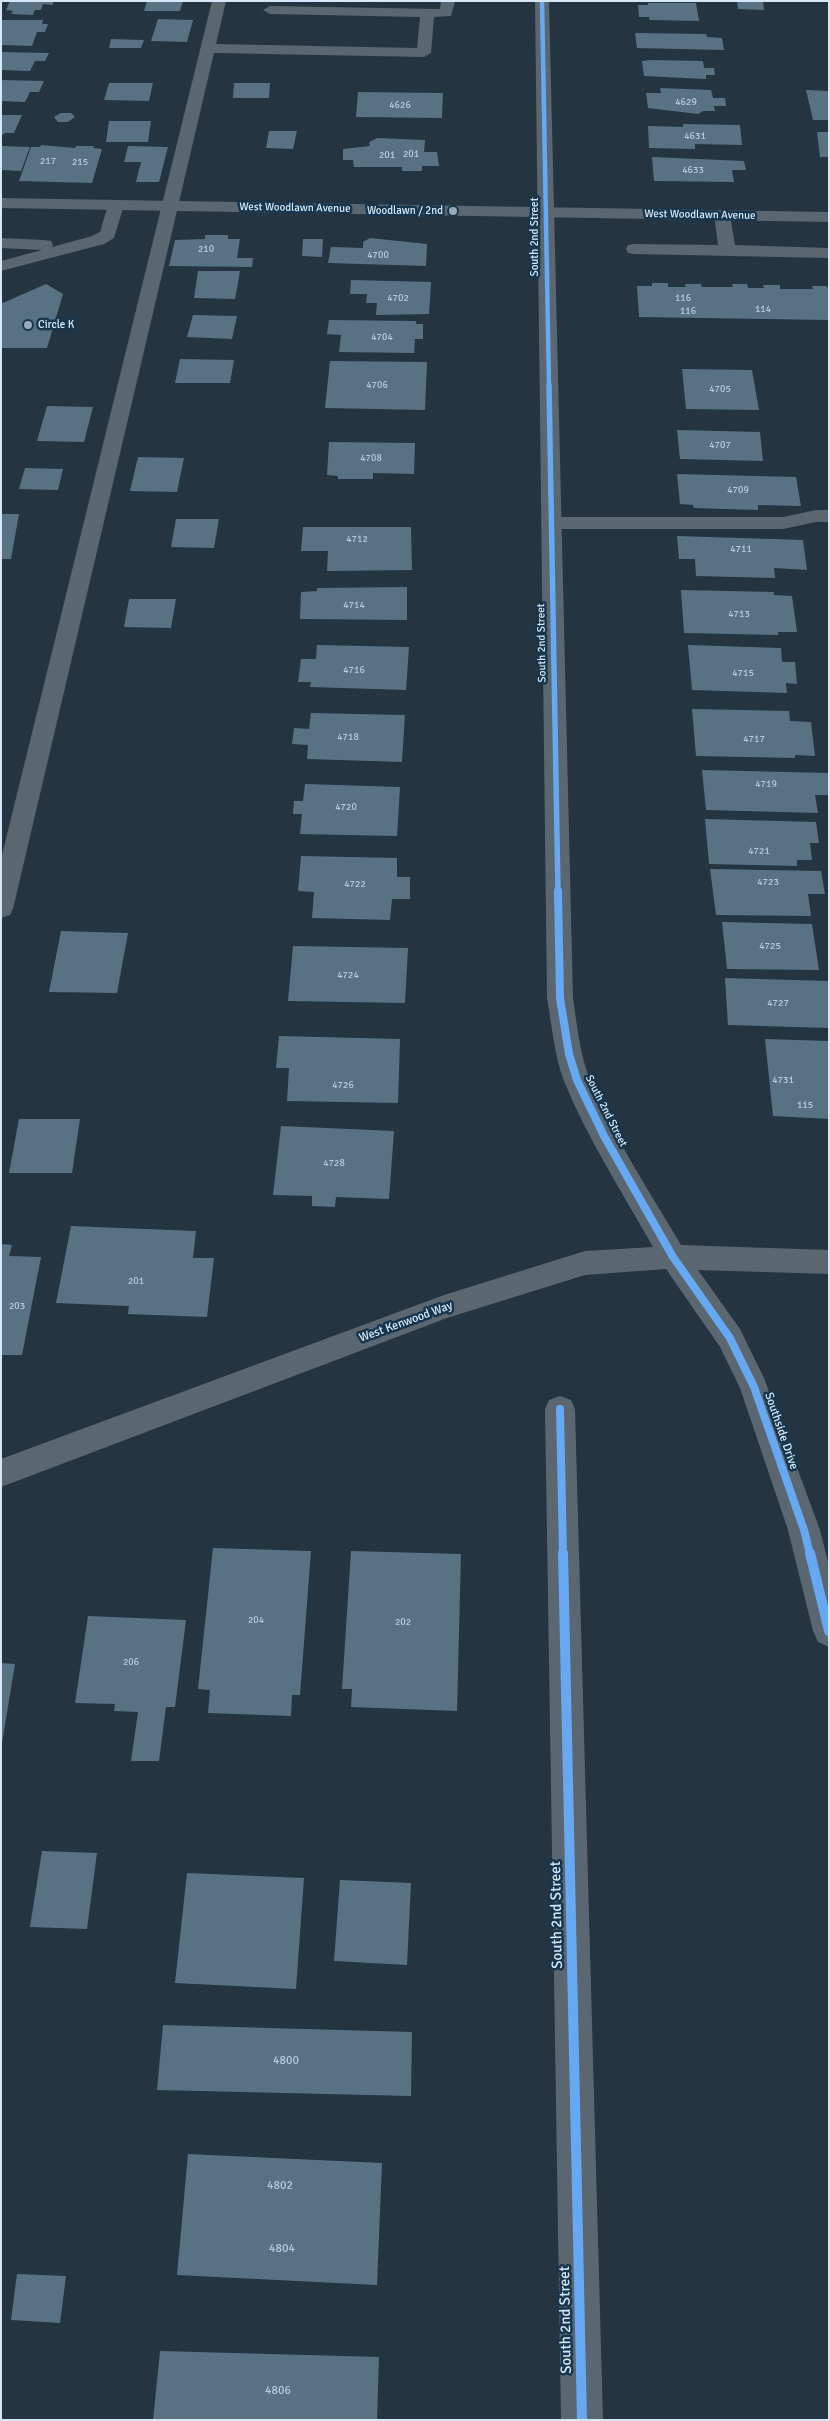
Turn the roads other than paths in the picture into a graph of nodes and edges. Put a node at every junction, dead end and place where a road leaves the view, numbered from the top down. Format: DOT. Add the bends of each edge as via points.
graph roads {
  1 [pos="218,1"];
  2 [pos="448,1"];
  3 [pos="542,1"];
  4 [pos="270,10"];
  5 [pos="427,13"];
  6 [pos="208,48"];
  7 [pos="1,203"];
  8 [pos="116,205"];
  9 [pos="170,206"];
  10 [pos="545,212"];
  11 [pos="722,215"];
  12 [pos="829,217"];
  13 [pos="1,243"];
  14 [pos="70,247"];
  15 [pos="634,250"];
  16 [pos="727,250"];
  17 [pos="829,253"];
  18 [pos="1,266"];
  19 [pos="829,516"];
  20 [pos="551,523"];
  21 [pos="1,909"];
  22 [pos="673,1257"];
  23 [pos="829,1262"];
  24 [pos="560,1409"];
  25 [pos="1,1473"];
  26 [pos="829,1631"];
  27 [pos="582,2420"];
  1 -- 6 [label="street"];
  2 -- 5 [label="street" via="446,13"];
  3 -- 10 [label="street, South 2nd Street"];
  4 -- 5 [label="street"];
  5 -- 6 [label="street" via="424,53"];
  6 -- 9 [label="street"];
  7 -- 8 [label="street, West Woodlawn Avenue"];
  8 -- 9 [label="street, West Woodlawn Avenue"];
  8 -- 14 [label="street" via="108,234"];
  9 -- 10 [label="street, West Woodlawn Avenue"];
  9 -- 21 [label="street"];
  10 -- 11 [label="street, West Woodlawn Avenue"];
  10 -- 20 [label="street, South 2nd Street"];
  11 -- 12 [label="street, West Woodlawn Avenue"];
  11 -- 16 [label="street"];
  13 -- 14 [label="street"];
  14 -- 18 [label="street"];
  15 -- 16 [label="street"];
  16 -- 17 [label="street"];
  19 -- 20 [label="street" via="783,523"];
  20 -- 22 [label="street, South 2nd Street" via="560,998 565,1035 577,1080 604,1136"];
  22 -- 23 [label="street, West Kenwood Way"];
  22 -- 25 [label="street, West Kenwood Way" via="585,1263 444,1307"];
  22 -- 26 [label="street, Southside Drive" via="730,1338 754,1387 804,1530"];
  24 -- 27 [label="street, South 2nd Street"];
}
